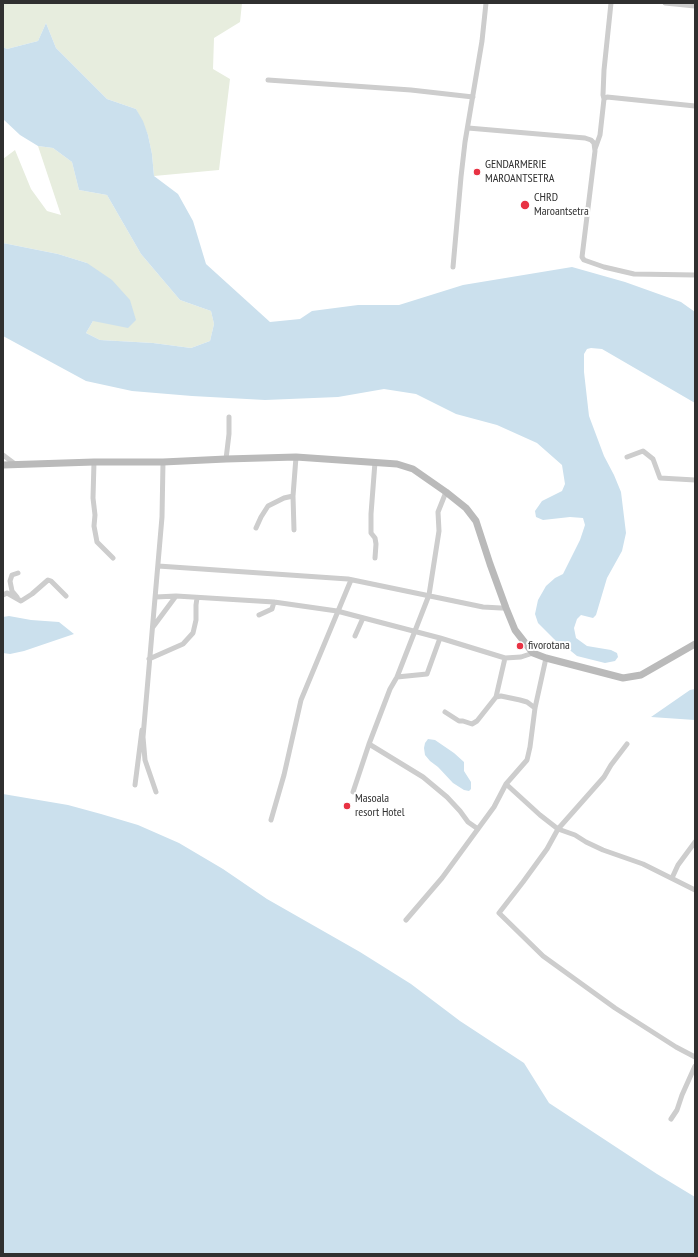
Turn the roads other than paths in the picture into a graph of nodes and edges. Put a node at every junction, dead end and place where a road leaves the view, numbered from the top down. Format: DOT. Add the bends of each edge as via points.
graph roads {
  1 [pos="486,3"];
  2 [pos="611,3"];
  3 [pos="665,3"];
  4 [pos="695,6"];
  5 [pos="268,80"];
  6 [pos="473,97"];
  7 [pos="604,99"];
  8 [pos="695,106"];
  9 [pos="468,128"];
  10 [pos="595,151"];
  11 [pos="453,267"];
  12 [pos="695,275"];
  13 [pos="229,417"];
  14 [pos="3,455"];
  15 [pos="296,457"];
  16 [pos="627,457"];
  17 [pos="226,459"];
  18 [pos="94,462"];
  19 [pos="163,462"];
  20 [pos="375,462"];
  21 [pos="15,464"];
  22 [pos="3,465"];
  23 [pos="695,480"];
  24 [pos="446,492"];
  25 [pos="293,496"];
  26 [pos="256,528"];
  27 [pos="294,530"];
  28 [pos="113,558"];
  29 [pos="375,558"];
  30 [pos="158,566"];
  31 [pos="18,573"];
  32 [pos="351,580"];
  33 [pos="3,594"];
  34 [pos="429,595"];
  35 [pos="66,596"];
  36 [pos="176,596"];
  37 [pos="156,597"];
  38 [pos="197,598"];
  39 [pos="21,601"];
  40 [pos="274,602"];
  41 [pos="506,608"];
  42 [pos="337,611"];
  43 [pos="259,615"];
  44 [pos="363,618"];
  45 [pos="153,627"];
  46 [pos="414,631"];
  47 [pos="355,636"];
  48 [pos="440,638"];
  49 [pos="695,644"];
  50 [pos="533,653"];
  51 [pos="505,658"];
  52 [pos="546,658"];
  53 [pos="150,659"];
  54 [pos="397,677"];
  55 [pos="496,697"];
  56 [pos="535,708"];
  57 [pos="146,711"];
  58 [pos="445,712"];
  59 [pos="369,744"];
  60 [pos="627,744"];
  61 [pos="506,784"];
  62 [pos="135,785"];
  63 [pos="156,792"];
  64 [pos="353,792"];
  65 [pos="271,820"];
  66 [pos="478,829"];
  67 [pos="558,829"];
  68 [pos="695,842"];
  69 [pos="672,878"];
  70 [pos="695,890"];
  71 [pos="406,920"];
  72 [pos="695,1057"];
  73 [pos="695,1066"];
  74 [pos="671,1119"];
  1 -- 6 [label="street"];
  2 -- 7 [label="street" via="604,70"];
  3 -- 4 [label="street"];
  5 -- 6 [label="street"];
  6 -- 9 [label="street"];
  7 -- 8 [label="street" via="612,97"];
  7 -- 10 [label="street" via="600,135"];
  9 -- 10 [label="street" via="585,138 594,143"];
  9 -- 11 [label="street"];
  10 -- 12 [label="street" via="582,257 584,260 634,274"];
  13 -- 17 [label="street"];
  14 -- 21 [label="street"];
  15 -- 17 [label="main road"];
  15 -- 20 [label="main road"];
  15 -- 25 [label="street"];
  16 -- 23 [label="street" via="643,451 653,459 660,478"];
  17 -- 19 [label="main road"];
  18 -- 19 [label="main road"];
  18 -- 21 [label="main road"];
  18 -- 28 [label="street" via="94,526 97,542"];
  19 -- 30 [label="street"];
  20 -- 24 [label="main road" via="397,464 413,469"];
  20 -- 29 [label="street" via="370,514 370,533 376,544"];
  21 -- 22 [label="main road"];
  24 -- 34 [label="street" via="438,512 439,531"];
  24 -- 41 [label="main road" via="476,520"];
  25 -- 26 [label="street" via="268,506"];
  25 -- 27 [label="street"];
  30 -- 32 [label="street"];
  30 -- 37 [label="street"];
  31 -- 39 [label="street" via="12,575 10,581 12,591"];
  32 -- 34 [label="street"];
  32 -- 42 [label="street"];
  33 -- 39 [label="street" via="7,593"];
  34 -- 41 [label="street" via="483,607"];
  34 -- 46 [label="street"];
  35 -- 39 [label="street" via="48,580"];
  36 -- 37 [label="street"];
  36 -- 38 [label="street"];
  36 -- 45 [label="street"];
  37 -- 45 [label="street"];
  38 -- 40 [label="street"];
  38 -- 53 [label="street" via="193,633 183,644"];
  40 -- 42 [label="street"];
  40 -- 43 [label="street" via="272,609"];
  41 -- 50 [label="main road" via="515,630"];
  42 -- 44 [label="street"];
  42 -- 65 [label="street" via="301,700"];
  44 -- 46 [label="street"];
  44 -- 47 [label="street"];
  45 -- 53 [label="street"];
  46 -- 48 [label="street"];
  46 -- 54 [label="street"];
  48 -- 51 [label="street"];
  48 -- 54 [label="street" via="427,674"];
  49 -- 52 [label="main road" via="641,676 623,678"];
  50 -- 51 [label="street"];
  50 -- 52 [label="main road"];
  51 -- 55 [label="street"];
  52 -- 56 [label="street"];
  53 -- 57 [label="street"];
  54 -- 59 [label="street"];
  55 -- 56 [label="street" via="520,700"];
  55 -- 58 [label="street" via="472,724 459,721"];
  56 -- 61 [label="street" via="527,760"];
  57 -- 62 [label="street" via="140,736"];
  57 -- 63 [label="street" via="143,737 145,760"];
  59 -- 64 [label="street"];
  59 -- 66 [label="street" via="423,777"];
  60 -- 67 [label="street" via="604,777"];
  61 -- 66 [label="street"];
  61 -- 67 [label="street"];
  66 -- 71 [label="street" via="442,878"];
  67 -- 69 [label="street"];
  67 -- 72 [label="street" via="547,849 499,913 543,956 615,1008"];
  68 -- 69 [label="street"];
  69 -- 70 [label="street"];
  73 -- 74 [label="street"];
}
